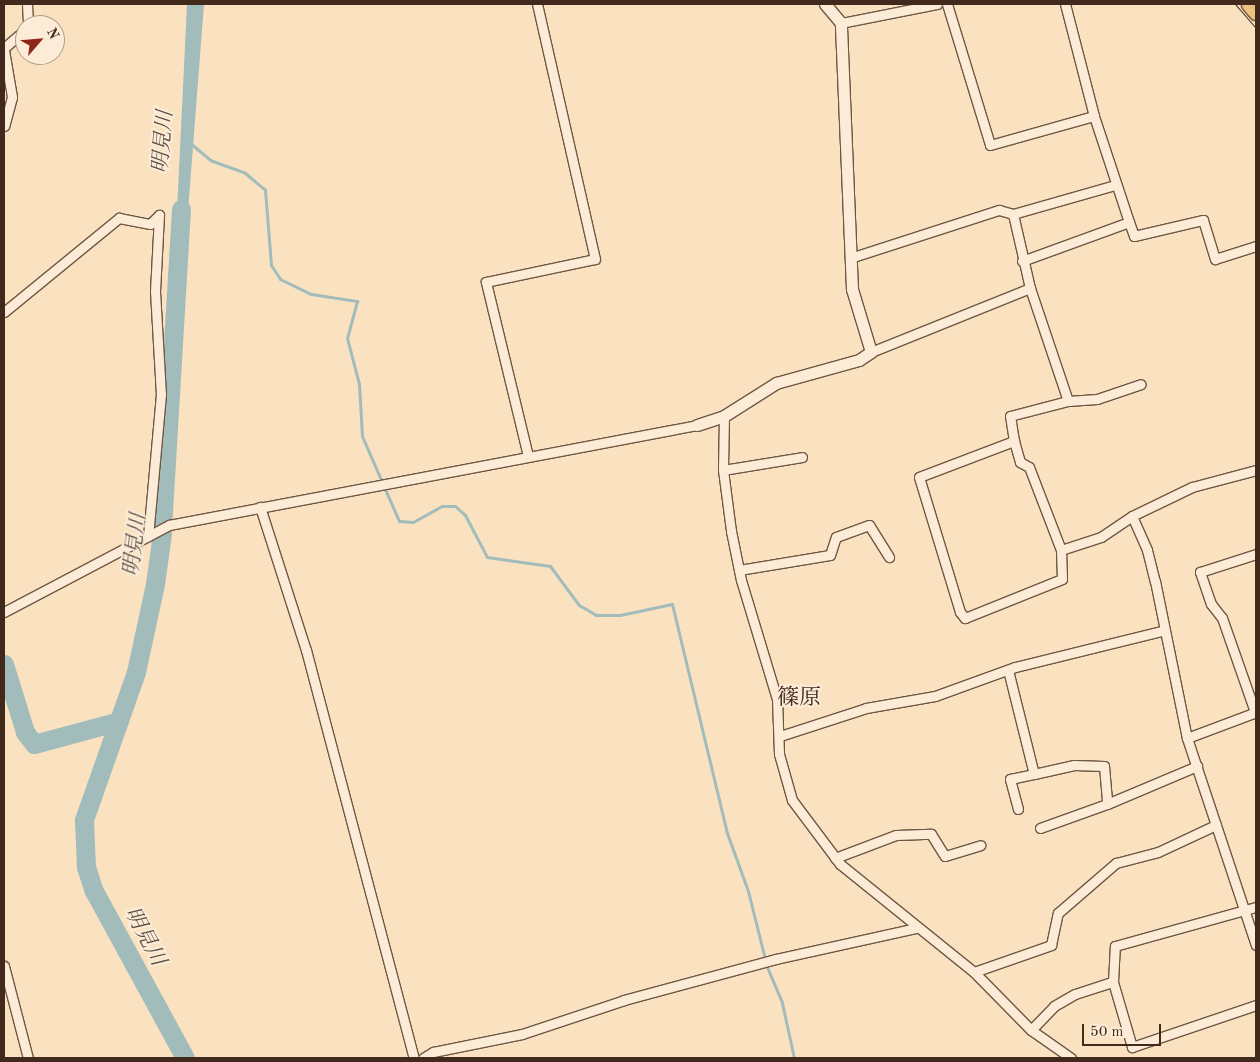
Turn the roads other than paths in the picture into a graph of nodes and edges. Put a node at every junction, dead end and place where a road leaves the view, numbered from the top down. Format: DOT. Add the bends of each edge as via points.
graph roads {
  1 [pos="537,4"];
  2 [pos="826,4"];
  3 [pos="936,4"];
  4 [pos="947,4"];
  5 [pos="1065,4"];
  6 [pos="1249,4"];
  7 [pos="1256,12"];
  8 [pos="840,23"];
  9 [pos="15,39"];
  10 [pos="4,49"];
  11 [pos="1094,116"];
  12 [pos="4,126"];
  13 [pos="1115,185"];
  14 [pos="1013,214"];
  15 [pos="1129,222"];
  16 [pos="1256,246"];
  17 [pos="850,258"];
  18 [pos="1022,261"];
  19 [pos="1030,288"];
  20 [pos="4,299"];
  21 [pos="5,311"];
  22 [pos="871,352"];
  23 [pos="1141,384"];
  24 [pos="1068,401"];
  25 [pos="724,416"];
  26 [pos="697,425"];
  27 [pos="1014,441"];
  28 [pos="528,456"];
  29 [pos="802,457"];
  30 [pos="723,470"];
  31 [pos="1256,470"];
  32 [pos="260,507"];
  33 [pos="1132,516"];
  34 [pos="152,534"];
  35 [pos="1061,550"];
  36 [pos="1256,554"];
  37 [pos="889,557"];
  38 [pos="739,570"];
  39 [pos="4,612"];
  40 [pos="1162,631"];
  41 [pos="1008,670"];
  42 [pos="1255,712"];
  43 [pos="780,736"];
  44 [pos="1187,738"];
  45 [pos="1197,766"];
  46 [pos="1034,774"];
  47 [pos="1107,804"];
  48 [pos="1018,809"];
  49 [pos="1216,824"];
  50 [pos="1040,828"];
  51 [pos="980,845"];
  52 [pos="835,858"];
  53 [pos="1256,907"];
  54 [pos="1245,911"];
  55 [pos="916,928"];
  56 [pos="1256,945"];
  57 [pos="4,966"];
  58 [pos="974,972"];
  59 [pos="1113,982"];
  60 [pos="1256,1005"];
  61 [pos="1031,1030"];
  62 [pos="28,1058"];
  63 [pos="414,1058"];
  64 [pos="423,1058"];
  65 [pos="1071,1058"];
  1 -- 28 [label="street" via="595,258 486,282"];
  2 -- 8 [label="street"];
  3 -- 8 [label="street"];
  4 -- 11 [label="street" via="990,145"];
  5 -- 11 [label="street"];
  6 -- 7 [label="highway"];
  8 -- 17 [label="street"];
  9 -- 10 [label="street"];
  10 -- 12 [label="street" via="12,97"];
  11 -- 13 [label="street"];
  13 -- 14 [label="street"];
  13 -- 15 [label="street" via="1120,185"];
  14 -- 17 [label="street" via="999,210"];
  14 -- 18 [label="street"];
  15 -- 16 [label="street" via="1134,236 1203,220 1215,259"];
  15 -- 18 [label="street"];
  17 -- 22 [label="street" via="852,289"];
  18 -- 19 [label="street"];
  19 -- 22 [label="street"];
  19 -- 24 [label="street"];
  20 -- 21 [label="street"];
  21 -- 34 [label="street" via="119,218 150,224 159,215 155,291 161,394"];
  22 -- 25 [label="street" via="859,360 776,383"];
  23 -- 24 [label="street" via="1097,399"];
  24 -- 27 [label="street" via="1010,416"];
  25 -- 26 [label="street"];
  25 -- 30 [label="street"];
  26 -- 28 [label="street"];
  27 -- 35 [label="street" via="1020,462 1029,467"];
  27 -- 35 [label="street" via="919,477 960,612 971,618 1062,580"];
  28 -- 32 [label="street"];
  29 -- 30 [label="street"];
  30 -- 38 [label="street"];
  31 -- 33 [label="street" via="1192,487"];
  32 -- 34 [label="street" via="169,525"];
  32 -- 63 [label="street" via="306,650"];
  33 -- 35 [label="street" via="1101,537"];
  33 -- 40 [label="street" via="1148,550"];
  34 -- 39 [label="street"];
  36 -- 42 [label="street" via="1200,572 1210,604 1222,618"];
  37 -- 38 [label="street" via="869,525 836,538 830,555"];
  38 -- 43 [label="street" via="777,698"];
  40 -- 41 [label="street"];
  40 -- 44 [label="street"];
  41 -- 43 [label="street" via="955,691 866,708"];
  41 -- 46 [label="street"];
  42 -- 44 [label="street"];
  43 -- 52 [label="street" via="779,754 792,800"];
  44 -- 45 [label="street"];
  45 -- 47 [label="street"];
  45 -- 49 [label="street"];
  46 -- 47 [label="street" via="1074,765 1104,766"];
  46 -- 48 [label="street" via="1010,779"];
  47 -- 50 [label="street"];
  49 -- 54 [label="street"];
  49 -- 58 [label="street" via="1158,852 1116,864 1058,913 1051,945"];
  51 -- 52 [label="street" via="945,856 931,834 896,835"];
  52 -- 55 [label="street"];
  53 -- 54 [label="street"];
  54 -- 56 [label="street"];
  54 -- 59 [label="street" via="1115,946"];
  55 -- 58 [label="street"];
  55 -- 64 [label="street" via="766,962 624,1000 522,1034 433,1052"];
  57 -- 62 [label="street"];
  58 -- 61 [label="street"];
  59 -- 60 [label="street" via="1132,1047"];
  59 -- 61 [label="street" via="1061,1002"];
  61 -- 65 [label="street"];
}
